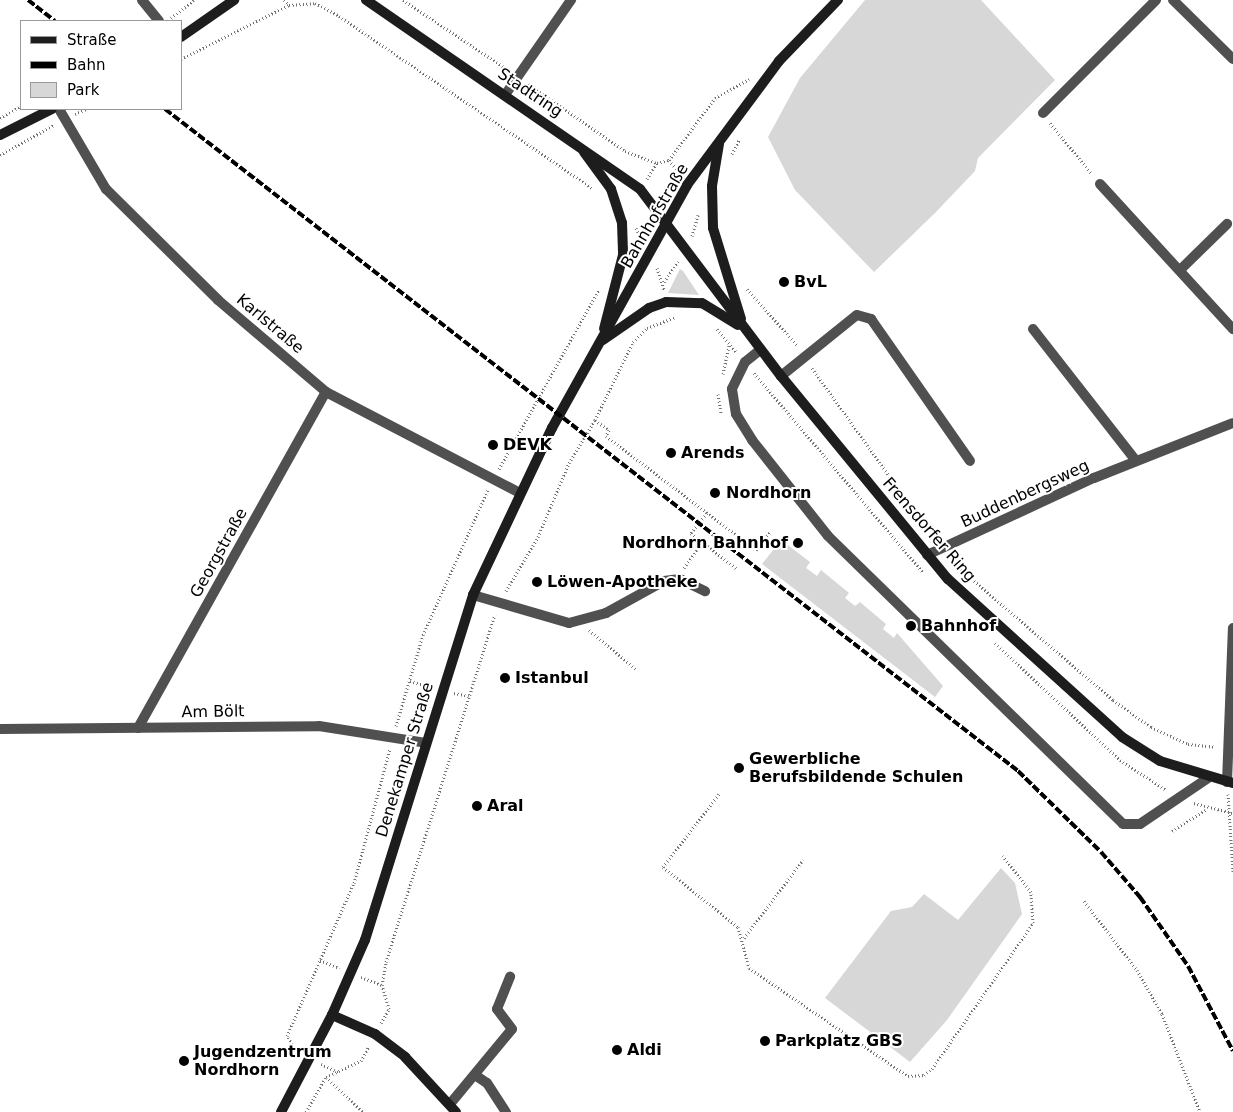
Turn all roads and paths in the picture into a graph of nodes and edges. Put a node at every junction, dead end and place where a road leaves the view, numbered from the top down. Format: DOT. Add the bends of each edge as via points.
graph roads {
  1 [pos="142,0"];
  2 [pos="194,0"];
  3 [pos="234,0"];
  4 [pos="284,0"];
  5 [pos="366,0"];
  6 [pos="571,0"];
  7 [pos="838,0"];
  8 [pos="1156,0"];
  9 [pos="1173,0"];
  10 [pos="304,1"];
  11 [pos="289,5"];
  12 [pos="158,20"];
  13 [pos="168,20"];
  14 [pos="182,36"];
  15 [pos="182,58"];
  16 [pos="1233,59"];
  17 [pos="755,75"];
  18 [pos="505,94"];
  19 [pos="20,107"];
  20 [pos="50,110"];
  21 [pos="59,110"];
  22 [pos="84,110"];
  23 [pos="1042,113"];
  24 [pos="0,118"];
  25 [pos="64,120"];
  26 [pos="0,135"];
  27 [pos="720,140"];
  28 [pos="577,143"];
  29 [pos="0,155"];
  30 [pos="669,160"];
  31 [pos="1100,184"];
  32 [pos="595,191"];
  33 [pos="1231,220"];
  34 [pos="667,222"];
  35 [pos="1180,270"];
  36 [pos="604,280"];
  37 [pos="744,286"];
  38 [pos="682,316"];
  39 [pos="714,325"];
  40 [pos="1233,328"];
  41 [pos="744,329"];
  42 [pos="1033,329"];
  43 [pos="600,342"];
  44 [pos="729,345"];
  45 [pos="760,350"];
  46 [pos="806,355"];
  47 [pos="780,376"];
  48 [pos="326,392"];
  49 [pos="559,417"];
  50 [pos="596,420"];
  51 [pos="1233,423"];
  52 [pos="970,461"];
  53 [pos="1136,461"];
  54 [pos="492,481"];
  55 [pos="520,493"];
  56 [pos="707,513"];
  57 [pos="770,532"];
  58 [pos="702,542"];
  59 [pos="942,548"];
  60 [pos="927,555"];
  61 [pos="737,569"];
  62 [pos="680,579"];
  63 [pos="705,591"];
  64 [pos="473,595"];
  65 [pos="500,604"];
  66 [pos="585,620"];
  67 [pos="1233,628"];
  68 [pos="636,670"];
  69 [pos="138,728"];
  70 [pos="0,729"];
  71 [pos="393,738"];
  72 [pos="426,743"];
  73 [pos="1229,748"];
  74 [pos="1208,778"];
  75 [pos="1230,783"];
  76 [pos="719,794"];
  77 [pos="1231,813"];
  78 [pos="1172,831"];
  79 [pos="1003,856"];
  80 [pos="803,860"];
  81 [pos="1233,872"];
  82 [pos="1084,901"];
  83 [pos="744,938"];
  84 [pos="510,978"];
  85 [pos="332,1015"];
  86 [pos="375,1034"];
  87 [pos="294,1061"];
  88 [pos="475,1075"];
  89 [pos="326,1077"];
  90 [pos="453,1108"];
  91 [pos="281,1112"];
  92 [pos="306,1112"];
  93 [pos="363,1112"];
  94 [pos="506,1112"];
  95 [pos="1200,1112"];
  1 -- 12 [label="street"];
  2 -- 13 [label="path"];
  3 -- 14 [label="street"];
  4 -- 11 [label="path"];
  5 -- 18 [label="street, Stadtring"];
  6 -- 18 [label="street"];
  7 -- 27 [label="street, Bahnhofstraße" via="779,61"];
  8 -- 23 [label="street"];
  9 -- 16 [label="street"];
  10 -- 11 [label="path"];
  10 -- 32 [label="path" via="339,16"];
  11 -- 15 [label="path"];
  17 -- 30 [label="path" via="715,98"];
  18 -- 28 [label="street, Stadtring"];
  19 -- 24 [label="path"];
  20 -- 26 [label="street"];
  21 -- 25 [label="street, Karlstraße"];
  22 -- 25 [label="path"];
  23 -- 31 [label="path"];
  25 -- 29 [label="path"];
  25 -- 48 [label="street, Karlstraße" via="106,189 218,300"];
  27 -- 34 [label="street, Bahnhofstraße"];
  27 -- 41 [label="street" via="712,186 713,228"];
  28 -- 34 [label="street, Stadtring" via="640,190"];
  28 -- 43 [label="street" via="611,190 622,223 623,255"];
  31 -- 35 [label="street"];
  33 -- 35 [label="street"];
  34 -- 41 [label="street, Frensdorfer Ring"];
  34 -- 43 [label="street, Bahnhofstraße"];
  35 -- 40 [label="street"];
  36 -- 54 [label="path"];
  37 -- 46 [label="path"];
  38 -- 50 [label="path" via="656,322 633,342"];
  39 -- 44 [label="path"];
  41 -- 43 [label="street" via="702,303 683,300 649,308"];
  41 -- 45 [label="street, Frensdorfer Ring"];
  42 -- 53 [label="street"];
  43 -- 49 [label="street, Bahnhofstraße"];
  45 -- 47 [label="street, Frensdorfer Ring"];
  45 -- 74 [label="street" via="745,362 732,389 736,414 752,440 828,536 1123,824 1140,824"];
  46 -- 47 [label="street"];
  46 -- 52 [label="street" via="857,315 871,319"];
  46 -- 59 [label="path" via="826,394"];
  47 -- 60 [label="street, Frensdorfer Ring"];
  48 -- 54 [label="street, Karlstraße"];
  48 -- 69 [label="street, Georgstraße"];
  49 -- 55 [label="street, Denekamper Straße"];
  50 -- 56 [label="path" via="610,430 606,436"];
  50 -- 65 [label="path" via="569,463 538,537 518,565"];
  51 -- 53 [label="street, Buddenbergsweg"];
  53 -- 59 [label="street, Buddenbergsweg"];
  54 -- 55 [label="street, Karlstraße"];
  54 -- 71 [label="path" via="423,635"];
  55 -- 64 [label="street, Denekamper Straße"];
  56 -- 57 [label="path" via="756,550"];
  56 -- 58 [label="path" via="691,533"];
  58 -- 61 [label="path"];
  58 -- 62 [label="path"];
  59 -- 60 [label="street, Buddenbergsweg"];
  59 -- 73 [label="path" via="956,566 1113,700 1152,727 1188,744"];
  60 -- 74 [label="street, Frensdorfer Ring" via="1099,720 1154,758"];
  62 -- 63 [label="street"];
  62 -- 66 [label="street" via="655,584"];
  64 -- 65 [label="street"];
  64 -- 72 [label="street, Denekamper Straße"];
  65 -- 66 [label="street" via="546,618"];
  65 -- 86 [label="path" via="486,634 421,861 386,962 382,985 389,1009"];
  66 -- 68 [label="path" via="591,636"];
  67 -- 73 [label="street"];
  69 -- 70 [label="street, Am Bölt"];
  69 -- 71 [label="street, Am Bölt" via="319,726"];
  71 -- 72 [label="street, Am Bölt"];
  71 -- 87 [label="path" via="354,883 287,1036 298,1052"];
  72 -- 85 [label="street, Denekamper Straße" via="365,940"];
  73 -- 75 [label="street"];
  74 -- 75 [label="street, Frensdorfer Ring"];
  76 -- 83 [label="path" via="663,867 738,927"];
  77 -- 78 [label="path" via="1207,808"];
  77 -- 81 [label="path"];
  79 -- 83 [label="path" via="1031,892 1033,924 924,1075 899,1072 749,968"];
  80 -- 83 [label="path"];
  82 -- 95 [label="path" via="1137,970 1162,1014"];
  84 -- 88 [label="street" via="497,1009 512,1029"];
  85 -- 86 [label="street"];
  85 -- 91 [label="street, Denekamper Straße"];
  86 -- 89 [label="path" via="361,1061"];
  86 -- 90 [label="street" via="405,1057"];
  88 -- 90 [label="street"];
  88 -- 94 [label="street" via="487,1083"];
  89 -- 92 [label="path"];
  89 -- 93 [label="path"];
}
